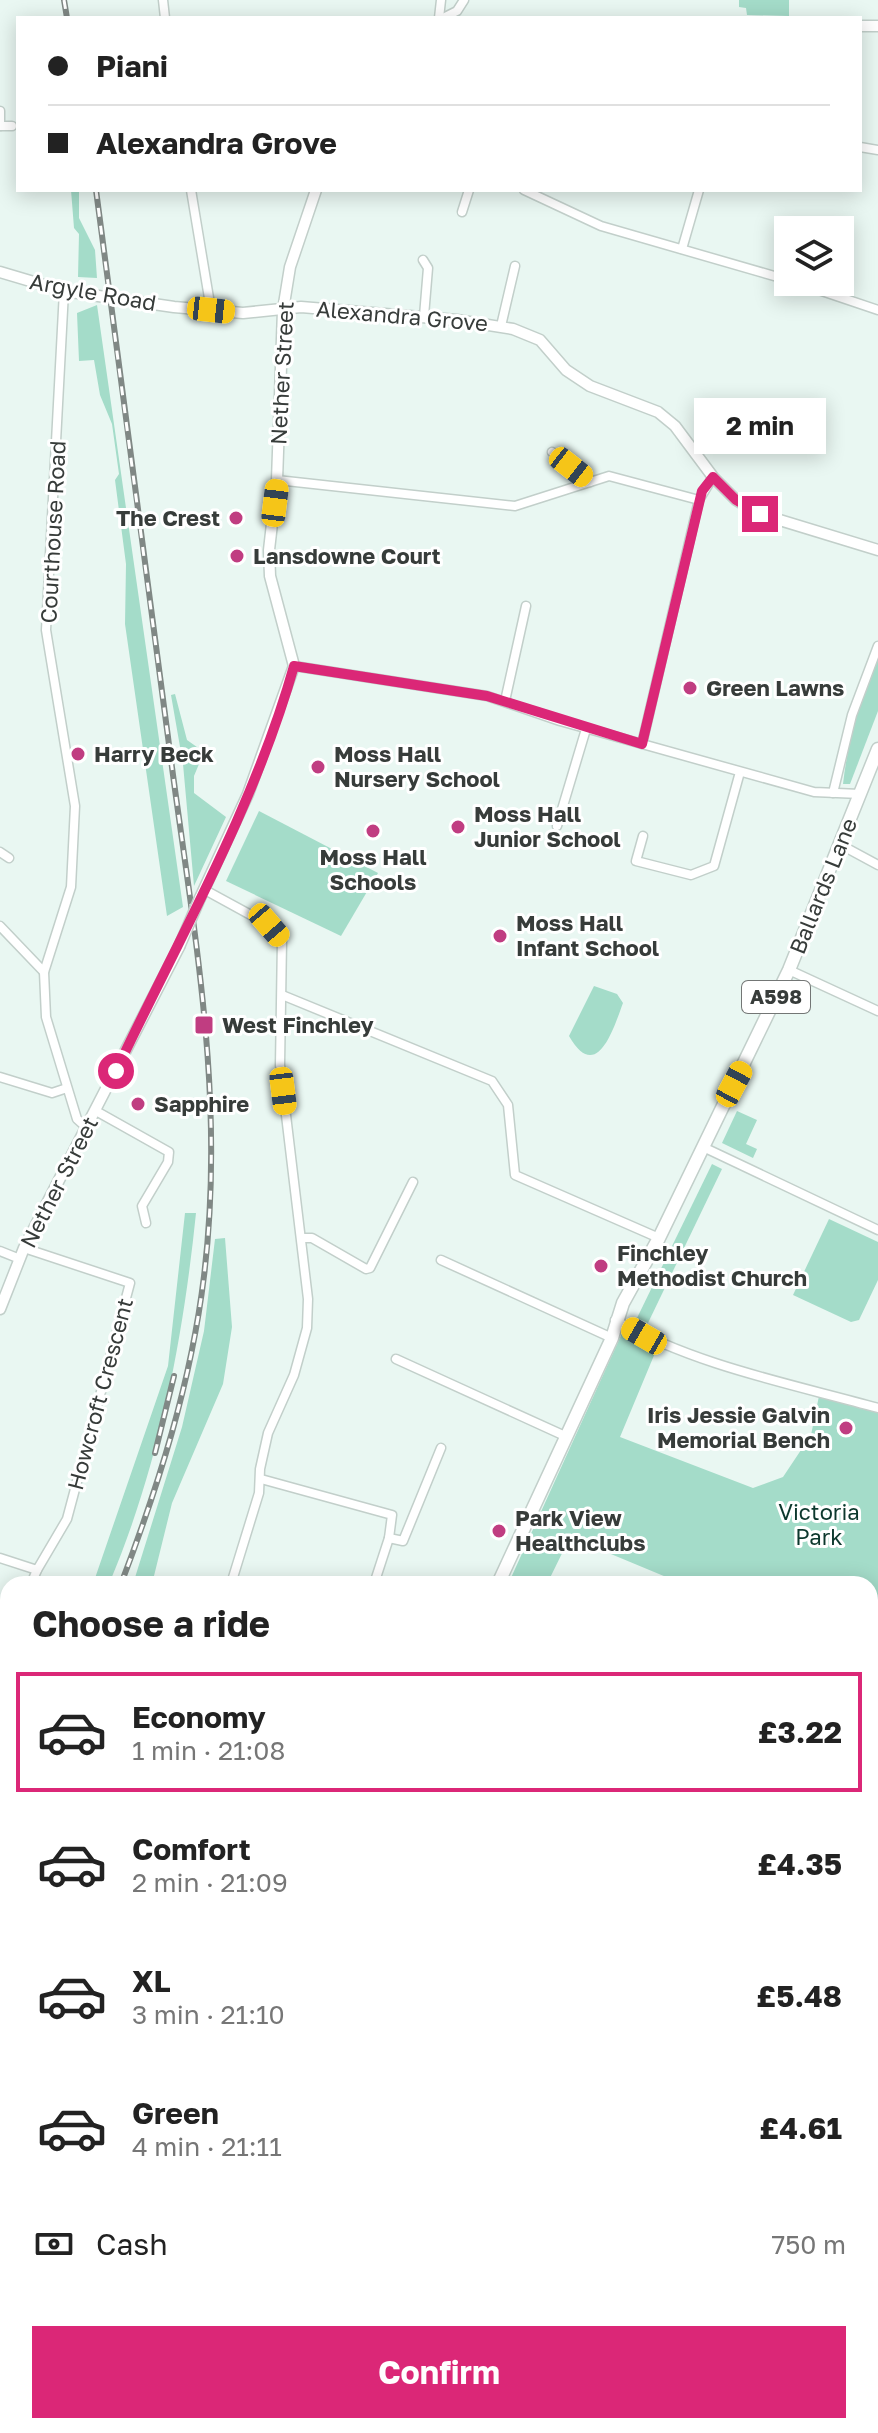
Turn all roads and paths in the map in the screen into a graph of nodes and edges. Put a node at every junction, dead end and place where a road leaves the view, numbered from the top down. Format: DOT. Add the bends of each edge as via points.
graph roads {
  1 [pos="464,0"];
  2 [pos="446,16"];
  3 [pos="0,111"];
  4 [pos="0,126"];
  5 [pos="12,126"];
  6 [pos="191,192"];
  7 [pos="315,192"];
  8 [pos="468,192"];
  9 [pos="528,192"];
  10 [pos="698,192"];
  11 [pos="462,212"];
  12 [pos="682,249"];
  13 [pos="423,260"];
  14 [pos="515,266"];
  15 [pos="0,272"];
  16 [pos="774,276"];
  17 [pos="64,291"];
  18 [pos="836,296"];
  19 [pos="211,310"];
  20 [pos="283,310"];
  21 [pos="878,310"];
  22 [pos="424,316"];
  23 [pos="501,326"];
  24 [pos="552,452"];
  25 [pos="713,477"];
  26 [pos="277,480"];
  27 [pos="590,482"];
  28 [pos="699,500"];
  29 [pos="878,550"];
  30 [pos="526,606"];
  31 [pos="878,646"];
  32 [pos="294,666"];
  33 [pos="505,701"];
  34 [pos="586,729"];
  35 [pos="642,744"];
  36 [pos="878,749"];
  37 [pos="740,772"];
  38 [pos="873,776"];
  39 [pos="833,793"];
  40 [pos="860,794"];
  41 [pos="557,826"];
  42 [pos="643,836"];
  43 [pos="841,845"];
  44 [pos="0,852"];
  45 [pos="9,858"];
  46 [pos="878,865"];
  47 [pos="202,894"];
  48 [pos="0,926"];
  49 [pos="789,970"];
  50 [pos="44,972"];
  51 [pos="282,995"];
  52 [pos="878,1011"];
  53 [pos="0,1077"];
  54 [pos="67,1088"];
  55 [pos="96,1111"];
  56 [pos="87,1128"];
  57 [pos="703,1147"];
  58 [pos="413,1182"];
  59 [pos="146,1223"];
  60 [pos="878,1230"];
  61 [pos="302,1238"];
  62 [pos="659,1238"];
  63 [pos="0,1251"];
  64 [pos="22,1253"];
  65 [pos="441,1260"];
  66 [pos="0,1309"];
  67 [pos="615,1320"];
  68 [pos="612,1338"];
  69 [pos="396,1359"];
  70 [pos="878,1408"];
  71 [pos="565,1436"];
  72 [pos="441,1448"];
  73 [pos="261,1479"];
  74 [pos="389,1538"];
  75 [pos="0,1558"];
  76 [pos="37,1570"];
  77 [pos="34,1576"];
  78 [pos="233,1576"];
  79 [pos="377,1576"];
  80 [pos="505,1576"];
  81 [pos="0,1682"];
  82 [pos="0,1695"];
  1 -- 2 [label="street"];
  3 -- 4 [label="street"];
  4 -- 5 [label="street"];
  6 -- 19 [label="street"];
  7 -- 20 [label="street, Nether Street" via="290,267"];
  8 -- 11 [label="street"];
  9 -- 12 [label="street" via="601,226"];
  10 -- 12 [label="street"];
  12 -- 16 [label="street"];
  13 -- 22 [label="street" via="428,268"];
  14 -- 23 [label="street"];
  15 -- 17 [label="street, Argyle Road"];
  17 -- 19 [label="street, Argyle Road"];
  17 -- 50 [label="street, Courthouse Road" via="46,630 75,806 71,887"];
  18 -- 21 [label="street"];
  19 -- 20 [label="street, Argyle Road"];
  20 -- 22 [label="street, Alexandra Grove"];
  20 -- 26 [label="street, Nether Street"];
  22 -- 23 [label="street, Alexandra Grove"];
  23 -- 25 [label="street, Alexandra Grove" via="540,340 566,370 590,386 658,412"];
  24 -- 27 [label="street"];
  25 -- 28 [label="street"];
  25 -- 29 [label="street, Alexandra Grove" via="760,514"];
  26 -- 27 [label="street" via="515,506"];
  26 -- 32 [label="street, Nether Street" via="270,576"];
  27 -- 28 [label="street" via="609,476"];
  28 -- 35 [label="street"];
  30 -- 33 [label="street"];
  31 -- 39 [label="street" via="852,715"];
  32 -- 33 [label="street"];
  32 -- 47 [label="street, Nether Street" via="248,794"];
  33 -- 34 [label="street"];
  34 -- 35 [label="street"];
  34 -- 41 [label="street"];
  35 -- 37 [label="street"];
  36 -- 38 [label="main road, Ballards Lane / A598"];
  37 -- 39 [label="street"];
  37 -- 42 [label="street" via="714,866 691,875 636,861"];
  38 -- 40 [label="main road, Ballards Lane / A598"];
  39 -- 40 [label="street"];
  40 -- 43 [label="main road, Ballards Lane / A598"];
  43 -- 46 [label="street"];
  43 -- 49 [label="main road, Ballards Lane / A598"];
  44 -- 45 [label="street"];
  47 -- 51 [label="street" via="269,925 282,940"];
  47 -- 55 [label="street, Nether Street, bridge"];
  48 -- 50 [label="street"];
  49 -- 52 [label="street"];
  49 -- 57 [label="main road, Ballards Lane / A598"];
  50 -- 54 [label="street" via="46,1017"];
  51 -- 61 [label="street" via="280,1065"];
  51 -- 62 [label="street" via="492,1081 508,1105 515,1175"];
  53 -- 54 [label="street" via="52,1093"];
  54 -- 56 [label="street" via="77,1119"];
  55 -- 56 [label="street, Nether Street"];
  55 -- 59 [label="street" via="169,1152 142,1206"];
  56 -- 64 [label="street, Nether Street"];
  57 -- 60 [label="street"];
  57 -- 62 [label="main road, Ballards Lane / A598"];
  58 -- 61 [label="street" via="370,1268 312,1238"];
  61 -- 73 [label="street" via="307,1328 294,1375 268,1433"];
  62 -- 67 [label="main road, Ballards Lane / A598"];
  63 -- 64 [label="street"];
  64 -- 66 [label="street, Nether Street"];
  64 -- 76 [label="street, Howcroft Crescent" via="130,1283 67,1519"];
  65 -- 68 [label="street"];
  67 -- 68 [label="main road, Ballards Lane / A598"];
  67 -- 70 [label="street" via="699,1360"];
  68 -- 71 [label="main road, Ballards Lane / A598"];
  69 -- 71 [label="street"];
  71 -- 80 [label="main road, Ballards Lane / A598"];
  72 -- 74 [label="street" via="403,1541"];
  73 -- 74 [label="street" via="392,1515"];
  73 -- 78 [label="street"];
  74 -- 79 [label="street"];
  75 -- 76 [label="street"];
  76 -- 77 [label="street"];
  81 -- 82 [label="street"];
}
